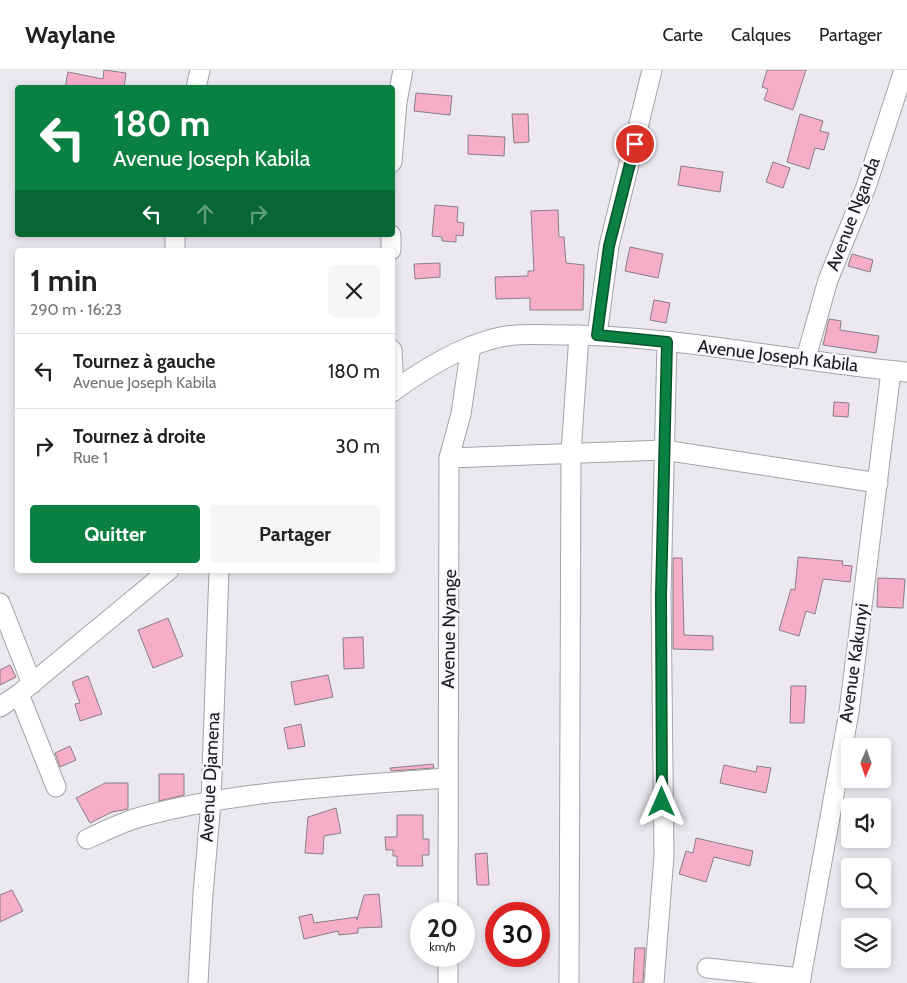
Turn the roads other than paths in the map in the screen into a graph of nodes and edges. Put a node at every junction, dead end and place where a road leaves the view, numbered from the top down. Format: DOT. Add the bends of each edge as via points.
graph roads {
  1 [pos="200,70"];
  2 [pos="403,70"];
  3 [pos="652,70"];
  4 [pos="904,70"];
  5 [pos="197,85"];
  6 [pos="395,126"];
  7 [pos="588,335"];
  8 [pos="667,342"];
  9 [pos="471,346"];
  10 [pos="806,358"];
  11 [pos="899,372"];
  12 [pos="395,391"];
  13 [pos="664,450"];
  14 [pos="571,453"];
  15 [pos="449,458"];
  16 [pos="878,483"];
  17 [pos="165,573"];
  18 [pos="219,573"];
  19 [pos="0,603"];
  20 [pos="25,689"];
  21 [pos="0,707"];
  22 [pos="447,778"];
  23 [pos="56,787"];
  24 [pos="211,802"];
  25 [pos="87,839"];
  26 [pos="448,902"];
  27 [pos="448,967"];
  28 [pos="707,968"];
  29 [pos="800,981"];
  30 [pos="198,983"];
  31 [pos="448,983"];
  32 [pos="570,983"];
  33 [pos="654,983"];
  1 -- 5 [label="street"];
  2 -- 6 [label="street"];
  3 -- 7 [label="street"];
  4 -- 10 [label="street, Avenue Nganda" via="866,187 828,280"];
  7 -- 8 [label="street, Avenue Joseph Kabila"];
  7 -- 9 [label="street, Avenue Joseph Kabila" via="508,336"];
  7 -- 14 [label="street"];
  8 -- 10 [label="street, Avenue Joseph Kabila"];
  8 -- 13 [label="street"];
  9 -- 12 [label="street, Avenue Joseph Kabila" via="435,364"];
  9 -- 15 [label="street, Avenue Nyange" via="461,414"];
  10 -- 11 [label="street, Avenue Joseph Kabila"];
  11 -- 16 [label="street, Avenue Kakunyi"];
  13 -- 14 [label="street"];
  13 -- 16 [label="street"];
  13 -- 33 [label="street" via="661,596 664,856"];
  14 -- 15 [label="street"];
  14 -- 32 [label="street"];
  15 -- 22 [label="street, Avenue Nyange"];
  16 -- 29 [label="street, Avenue Kakunyi" via="849,712"];
  17 -- 20 [label="street"];
  18 -- 24 [label="street, Avenue Djamena"];
  19 -- 20 [label="street"];
  20 -- 21 [label="street"];
  20 -- 23 [label="street"];
  22 -- 24 [label="street" via="322,788"];
  22 -- 26 [label="street, Avenue Nyange"];
  24 -- 25 [label="street" via="142,817"];
  24 -- 30 [label="street, Avenue Djamena"];
  27 -- 31 [label="street"];
  28 -- 29 [label="street"];
}
